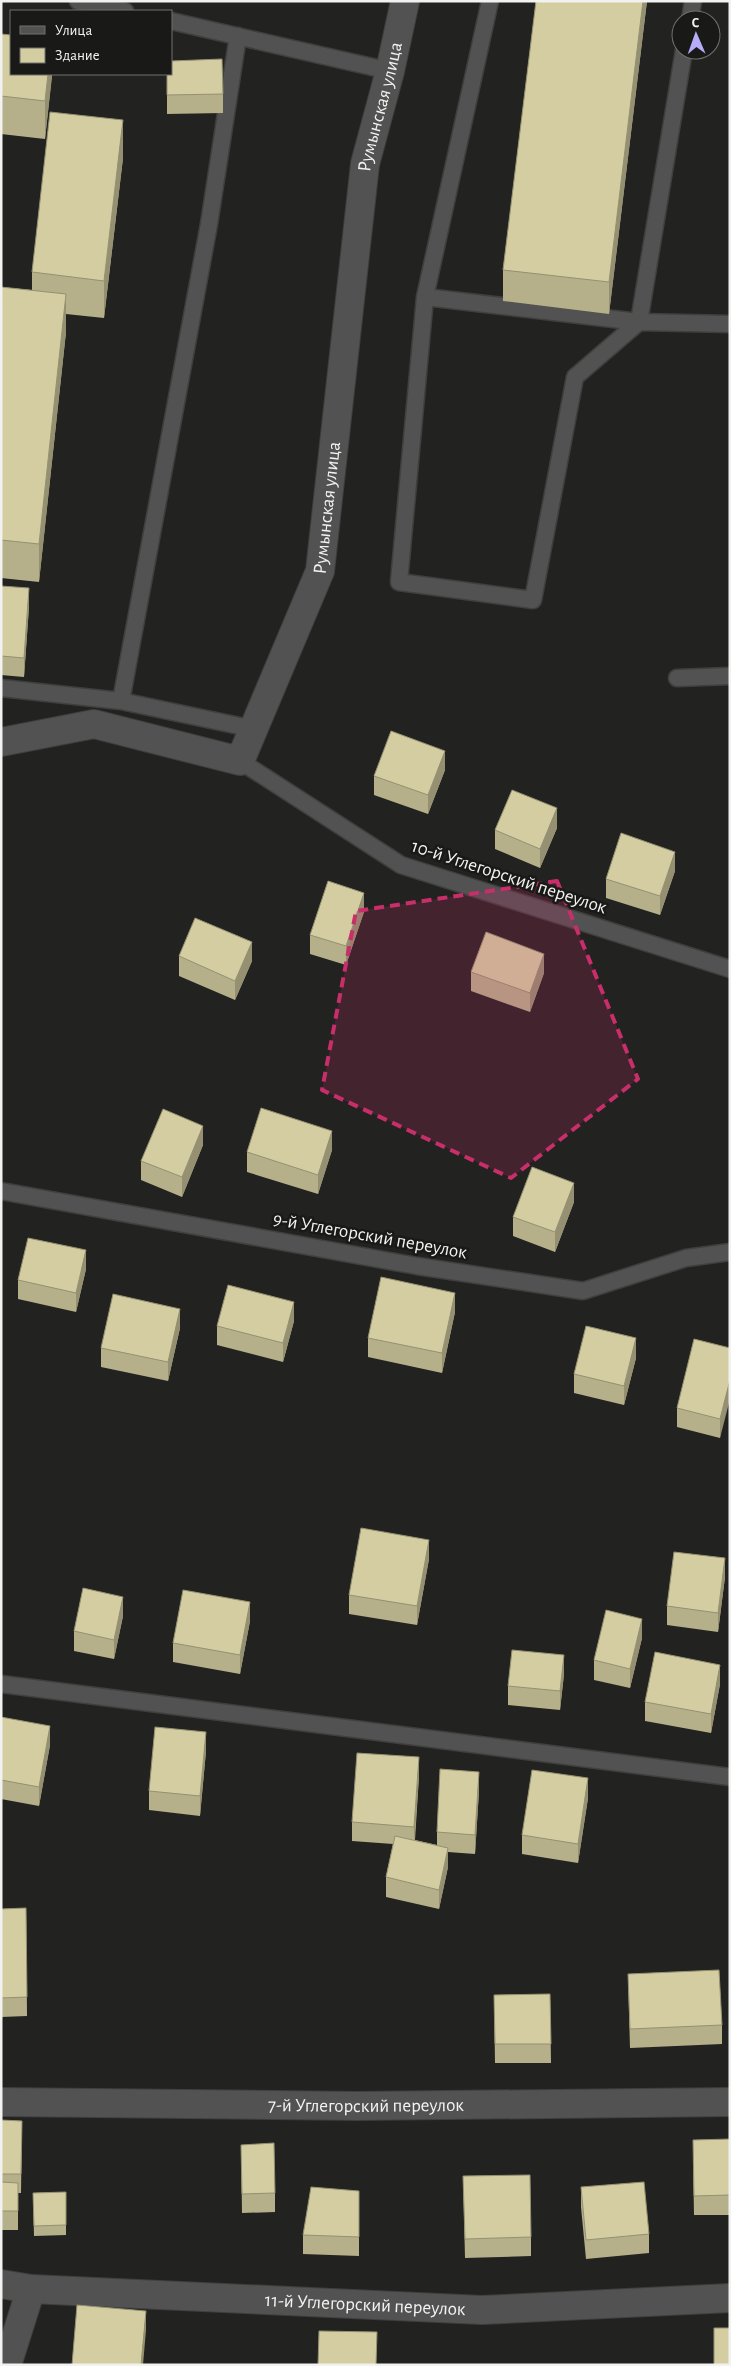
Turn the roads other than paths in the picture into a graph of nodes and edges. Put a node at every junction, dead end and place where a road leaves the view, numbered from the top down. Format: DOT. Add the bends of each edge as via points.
graph roads {
  1 [pos="78,1"];
  2 [pos="405,1"];
  3 [pos="490,1"];
  4 [pos="120,10"];
  5 [pos="172,21"];
  6 [pos="238,36"];
  7 [pos="682,60"];
  8 [pos="390,72"];
  9 [pos="425,297"];
  10 [pos="639,322"];
  11 [pos="730,324"];
  12 [pos="730,676"];
  13 [pos="677,678"];
  14 [pos="1,688"];
  15 [pos="121,700"];
  16 [pos="254,729"];
  17 [pos="1,742"];
  18 [pos="240,761"];
  19 [pos="730,969"];
  20 [pos="1,1191"];
  21 [pos="730,1252"];
  22 [pos="1,1684"];
  23 [pos="730,1777"];
  24 [pos="1,2102"];
  25 [pos="730,2102"];
  26 [pos="1,2284"];
  27 [pos="31,2289"];
  28 [pos="730,2298"];
  29 [pos="7,2365"];
  1 -- 4 [label="lane"];
  2 -- 8 [label="street, Румынская улица"];
  3 -- 9 [label="lane"];
  5 -- 6 [label="lane"];
  6 -- 8 [label="lane"];
  6 -- 15 [label="lane" via="210,224"];
  7 -- 10 [label="lane"];
  8 -- 16 [label="street, Румынская улица" via="365,164 320,571"];
  9 -- 10 [label="lane"];
  9 -- 10 [label="lane" via="399,582 533,600 576,377"];
  10 -- 11 [label="lane"];
  12 -- 13 [label="lane"];
  14 -- 15 [label="lane"];
  15 -- 16 [label="lane"];
  16 -- 18 [label="street, Румынская улица"];
  17 -- 18 [label="street" via="94,724"];
  18 -- 19 [label="lane, 10-й Углегорский переулок" via="401,865"];
  20 -- 21 [label="lane, 9-й Углегорский переулок" via="417,1266 584,1291 686,1258"];
  22 -- 23 [label="lane"];
  24 -- 25 [label="street, 7-й Углегорский переулок" via="358,2106"];
  26 -- 27 [label="street, 11-й Углегорский переулок"];
  27 -- 28 [label="street, 11-й Углегорский переулок" via="482,2310"];
  27 -- 29 [label="street"];
}
